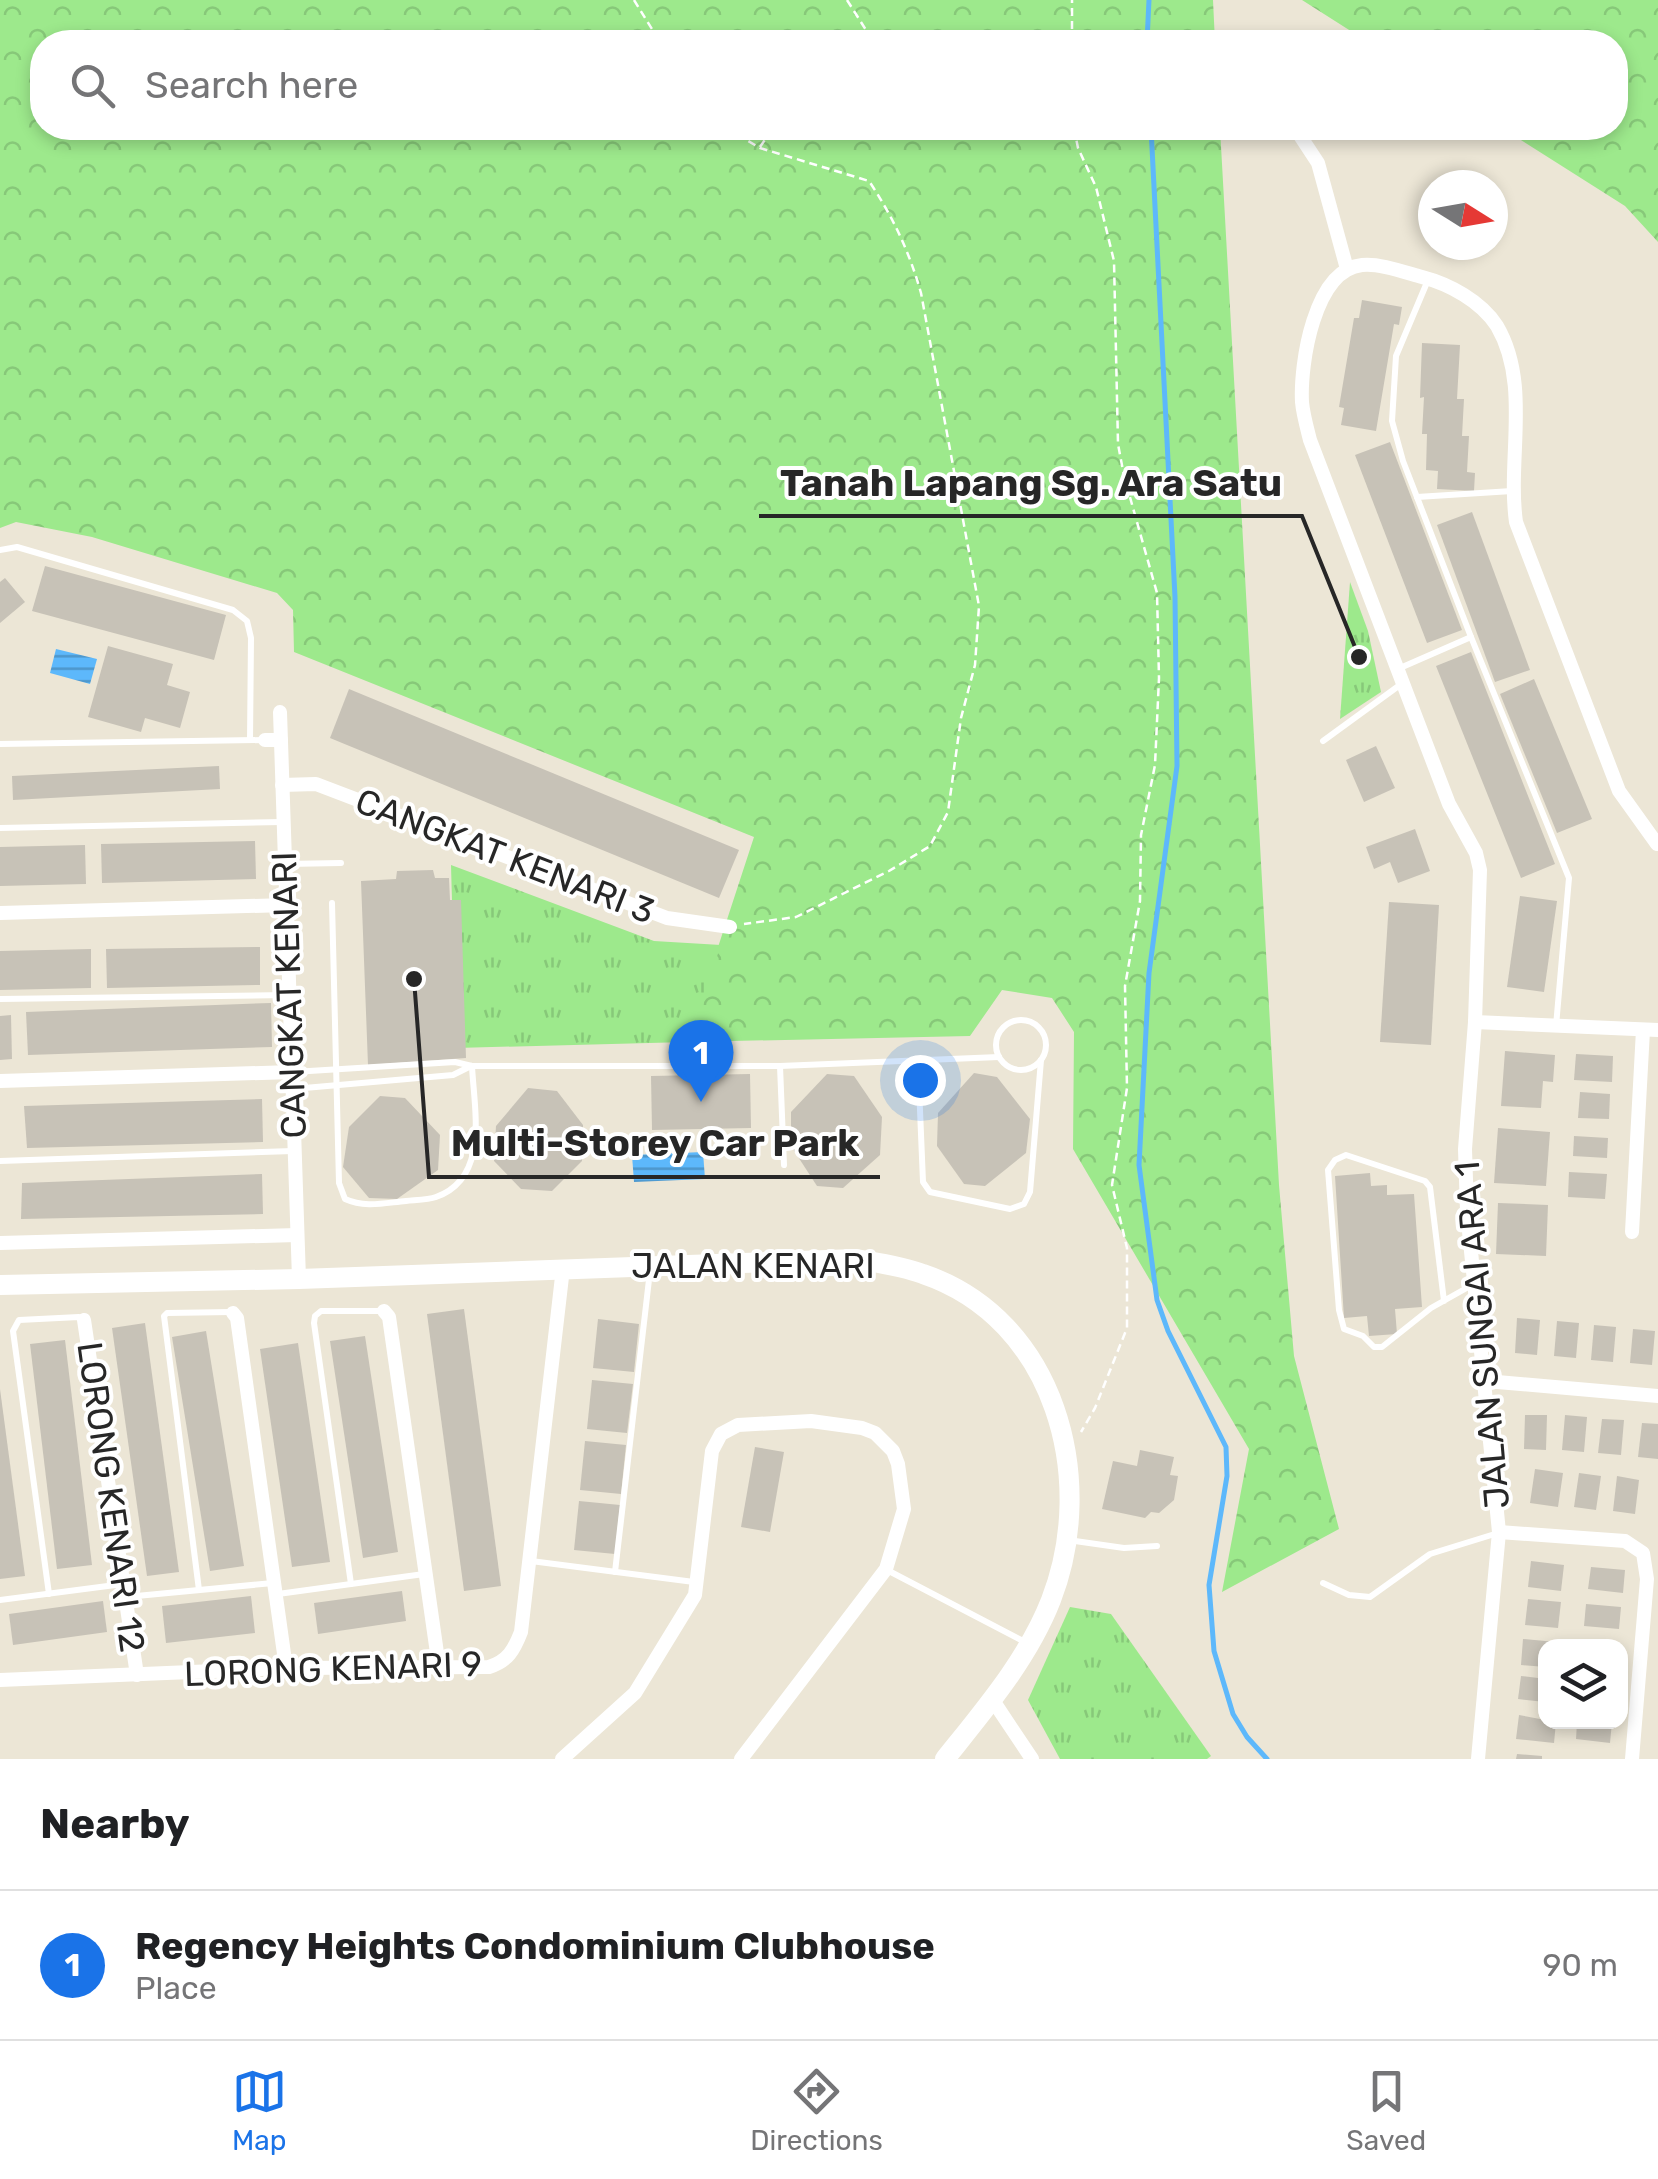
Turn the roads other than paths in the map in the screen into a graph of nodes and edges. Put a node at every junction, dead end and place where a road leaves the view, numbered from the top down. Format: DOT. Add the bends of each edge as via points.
graph roads {
  1 [pos="1303,140"];
  2 [pos="1347,269"];
  3 [pos="1428,278"];
  4 [pos="1512,492"];
  5 [pos="1417,497"];
  6 [pos="0,550"];
  7 [pos="1471,638"];
  8 [pos="1402,675"];
  9 [pos="280,712"];
  10 [pos="265,740"];
  11 [pos="1323,742"];
  12 [pos="0,744"];
  13 [pos="282,785"];
  14 [pos="283,822"];
  15 [pos="0,828"];
  16 [pos="1657,844"];
  17 [pos="285,864"];
  18 [pos="341,864"];
  19 [pos="332,903"];
  20 [pos="286,905"];
  21 [pos="0,913"];
  22 [pos="730,926"];
  23 [pos="289,995"];
  24 [pos="0,998"];
  25 [pos="1476,1022"];
  26 [pos="1556,1026"];
  27 [pos="1651,1030"];
  28 [pos="999,1057"];
  29 [pos="1041,1060"];
  30 [pos="918,1062"];
  31 [pos="472,1066"];
  32 [pos="780,1066"];
  33 [pos="292,1072"];
  34 [pos="335,1072"];
  35 [pos="0,1081"];
  36 [pos="335,1088"];
  37 [pos="292,1089"];
  38 [pos="294,1150"];
  39 [pos="0,1161"];
  40 [pos="784,1164"];
  41 [pos="1632,1232"];
  42 [pos="298,1235"];
  43 [pos="0,1244"];
  44 [pos="650,1265"];
  45 [pos="563,1268"];
  46 [pos="299,1279"];
  47 [pos="0,1285"];
  48 [pos="1472,1285"];
  49 [pos="1444,1301"];
  50 [pos="384,1311"];
  51 [pos="233,1313"];
  52 [pos="84,1320"];
  53 [pos="1486,1382"];
  54 [pos="1658,1396"];
  55 [pos="1498,1532"];
  56 [pos="1067,1540"];
  57 [pos="1157,1546"];
  58 [pos="532,1562"];
  59 [pos="886,1570"];
  60 [pos="615,1572"];
  61 [pos="425,1574"];
  62 [pos="698,1582"];
  63 [pos="1323,1583"];
  64 [pos="351,1584"];
  65 [pos="275,1588"];
  66 [pos="199,1590"];
  67 [pos="125,1591"];
  68 [pos="49,1594"];
  69 [pos="0,1600"];
  70 [pos="1030,1644"];
  71 [pos="439,1667"];
  72 [pos="286,1668"];
  73 [pos="137,1675"];
  74 [pos="0,1680"];
  75 [pos="992,1700"];
  76 [pos="562,1759"];
  77 [pos="740,1759"];
  78 [pos="946,1759"];
  79 [pos="1032,1759"];
  80 [pos="1478,1759"];
  81 [pos="1632,1759"];
  1 -- 2 [label="street" via="1318,163"];
  2 -- 3 [label="street" via="1366,264"];
  2 -- 8 [label="street, JALAN SUNGAI ARA 1" via="1332,280 1320,304 1302,403 1310,440"];
  3 -- 4 [label="street" via="1479,305 1507,349 1516,400"];
  3 -- 5 [label="lane" via="1404,331 1393,386 1392,421"];
  4 -- 5 [label="lane"];
  4 -- 16 [label="street" via="1528,558 1619,791"];
  5 -- 7 [label="lane"];
  6 -- 10 [label="lane" via="17,547 233,610 247,620"];
  7 -- 8 [label="lane"];
  7 -- 26 [label="lane" via="1569,878"];
  8 -- 11 [label="lane"];
  8 -- 25 [label="street, JALAN SUNGAI ARA 1" via="1480,870"];
  9 -- 10 [label="street, CANGKAT KENARI"];
  10 -- 12 [label="lane"];
  10 -- 13 [label="street, CANGKAT KENARI"];
  13 -- 14 [label="street, CANGKAT KENARI"];
  13 -- 22 [label="street, CANGKAT KENARI 3" via="316,784 667,918"];
  14 -- 15 [label="lane"];
  14 -- 17 [label="street, CANGKAT KENARI"];
  17 -- 18 [label="lane"];
  17 -- 20 [label="street, CANGKAT KENARI"];
  19 -- 34 [label="lane"];
  20 -- 21 [label="street"];
  20 -- 23 [label="street, CANGKAT KENARI"];
  23 -- 24 [label="lane"];
  23 -- 33 [label="street, CANGKAT KENARI"];
  25 -- 26 [label="street"];
  25 -- 48 [label="street, JALAN SUNGAI ARA 1" via="1465,1149"];
  26 -- 27 [label="street"];
  27 -- 41 [label="street"];
  28 -- 29 [label="lane" via="1017,1070"];
  28 -- 29 [label="lane" via="1002,1030 1027,1020 1046,1040"];
  28 -- 30 [label="lane"];
  29 -- 30 [label="lane" via="1030,1192 1024,1204 1010,1209 930,1192 923,1182"];
  30 -- 32 [label="lane"];
  31 -- 32 [label="lane"];
  31 -- 34 [label="lane"];
  31 -- 36 [label="lane" via="453,1075"];
  31 -- 36 [label="lane" via="471,1165 436,1197 361,1206 345,1199 338,1183"];
  32 -- 40 [label="lane"];
  33 -- 34 [label="lane"];
  33 -- 35 [label="street"];
  33 -- 37 [label="street, CANGKAT KENARI"];
  34 -- 36 [label="lane"];
  36 -- 37 [label="lane"];
  37 -- 38 [label="street, CANGKAT KENARI"];
  38 -- 39 [label="lane"];
  38 -- 42 [label="street, CANGKAT KENARI"];
  42 -- 43 [label="street"];
  42 -- 46 [label="street, CANGKAT KENARI"];
  44 -- 45 [label="street, JALAN KENARI"];
  44 -- 56 [label="street, JALAN KENARI" via="856,1260 941,1281 1002,1322 1056,1406 1072,1501"];
  44 -- 60 [label="lane"];
  45 -- 46 [label="street, JALAN KENARI"];
  45 -- 58 [label="street, LORONG KENARI 9"];
  46 -- 47 [label="street, JALAN KENARI"];
  48 -- 49 [label="lane"];
  48 -- 53 [label="street, JALAN SUNGAI ARA 1"];
  49 -- 49 [label="lane" via="1382,1347 1344,1329 1328,1170 1335,1160 1358,1158 1430,1187"];
  50 -- 61 [label="street"];
  50 -- 64 [label="lane" via="320,1311 314,1323"];
  51 -- 65 [label="street"];
  51 -- 66 [label="lane" via="164,1316"];
  52 -- 67 [label="street, LORONG KENARI 12"];
  52 -- 68 [label="lane" via="19,1320 13,1330"];
  53 -- 54 [label="street"];
  53 -- 55 [label="street, JALAN SUNGAI ARA 1"];
  55 -- 63 [label="lane" via="1430,1554 1370,1597"];
  55 -- 80 [label="street, JALAN SUNGAI ARA 1"];
  55 -- 81 [label="street" via="1625,1541 1643,1553 1647,1579"];
  56 -- 57 [label="lane"];
  56 -- 70 [label="street, JALAN KENARI" via="1052,1598"];
  58 -- 60 [label="lane"];
  58 -- 71 [label="street, LORONG KENARI 9" via="515,1649 489,1667"];
  59 -- 62 [label="street" via="904,1509 898,1464 875,1434 810,1421 738,1425 721,1434 712,1451"];
  59 -- 70 [label="lane"];
  59 -- 77 [label="street"];
  60 -- 62 [label="lane"];
  61 -- 64 [label="lane"];
  61 -- 71 [label="street"];
  62 -- 76 [label="street" via="635,1694"];
  64 -- 65 [label="lane"];
  65 -- 66 [label="lane"];
  65 -- 72 [label="street"];
  66 -- 67 [label="lane"];
  67 -- 68 [label="lane"];
  67 -- 73 [label="street, LORONG KENARI 12"];
  68 -- 69 [label="lane"];
  70 -- 75 [label="street, JALAN KENARI"];
  71 -- 72 [label="street, LORONG KENARI 9"];
  72 -- 73 [label="street, LORONG KENARI 9"];
  73 -- 74 [label="street, LORONG KENARI 9"];
  75 -- 78 [label="street, JALAN KENARI"];
  75 -- 79 [label="street"];
}
